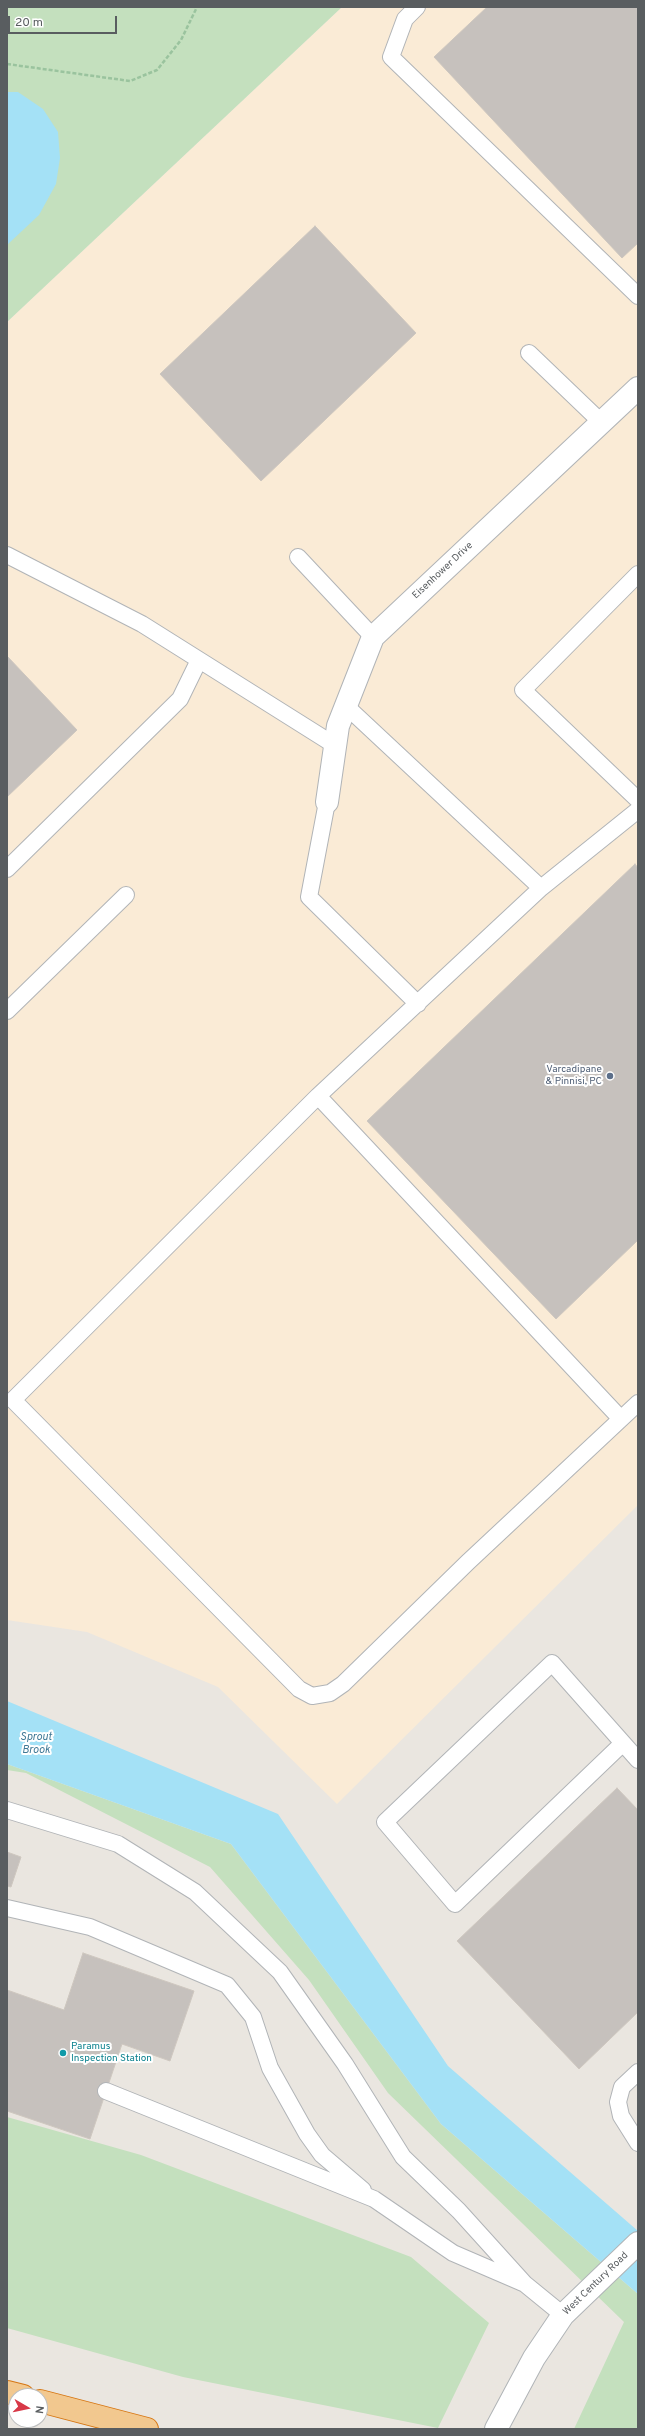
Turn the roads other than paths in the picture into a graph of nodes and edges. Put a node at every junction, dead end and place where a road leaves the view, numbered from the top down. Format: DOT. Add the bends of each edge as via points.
graph roads {
  1 [pos="417,7"];
  2 [pos="636,290"];
  3 [pos="529,353"];
  4 [pos="638,388"];
  5 [pos="601,422"];
  6 [pos="7,555"];
  7 [pos="298,557"];
  8 [pos="638,574"];
  9 [pos="373,637"];
  10 [pos="199,660"];
  11 [pos="346,706"];
  12 [pos="336,746"];
  13 [pos="638,800"];
  14 [pos="327,802"];
  15 [pos="638,810"];
  16 [pos="7,869"];
  17 [pos="541,888"];
  18 [pos="126,895"];
  19 [pos="418,1004"];
  20 [pos="7,1011"];
  21 [pos="318,1096"];
  22 [pos="10,1403"];
  23 [pos="638,1403"];
  24 [pos="621,1419"];
  25 [pos="622,1744"];
  26 [pos="638,1760"];
  27 [pos="7,1810"];
  28 [pos="7,1908"];
  29 [pos="638,2072"];
  30 [pos="106,2091"];
  31 [pos="638,2143"];
  32 [pos="374,2200"];
  33 [pos="638,2243"];
  34 [pos="525,2284"];
  35 [pos="563,2316"];
  36 [pos="48,2403"];
  37 [pos="147,2429"];
  38 [pos="496,2429"];
  1 -- 2 [label="lane" via="405,18 391,57"];
  3 -- 5 [label="lane"];
  4 -- 5 [label="street, Eisenhower Drive"];
  5 -- 9 [label="street, Eisenhower Drive"];
  6 -- 10 [label="lane" via="142,624"];
  7 -- 9 [label="lane"];
  8 -- 13 [label="lane" via="523,690"];
  9 -- 11 [label="street, Eisenhower Drive"];
  10 -- 12 [label="lane"];
  10 -- 16 [label="lane" via="180,699"];
  11 -- 12 [label="street, Eisenhower Drive" via="338,726"];
  11 -- 17 [label="lane"];
  12 -- 14 [label="street, Eisenhower Drive"];
  14 -- 19 [label="lane" via="309,897"];
  15 -- 17 [label="lane"];
  17 -- 19 [label="lane"];
  18 -- 20 [label="lane"];
  19 -- 21 [label="lane"];
  21 -- 22 [label="lane"];
  21 -- 24 [label="lane"];
  22 -- 24 [label="lane" via="299,1689 312,1696 330,1693 343,1684 468,1562"];
  23 -- 24 [label="lane"];
  25 -- 25 [label="lane" via="455,1904 385,1822 552,1663"];
  25 -- 26 [label="lane"];
  27 -- 34 [label="lane" via="118,1844 194,1892 280,1972 346,2064 403,2157 459,2211"];
  28 -- 32 [label="lane" via="90,1927 227,1986 253,2018 270,2068 307,2134 322,2155"];
  29 -- 31 [label="lane" via="622,2087 618,2102 621,2116"];
  30 -- 32 [label="lane"];
  32 -- 34 [label="lane" via="453,2253"];
  33 -- 35 [label="street, West Century Road"];
  34 -- 35 [label="lane"];
  35 -- 38 [label="street, West Century Road" via="534,2358"];
  36 -- 37 [label="highway"];
}
